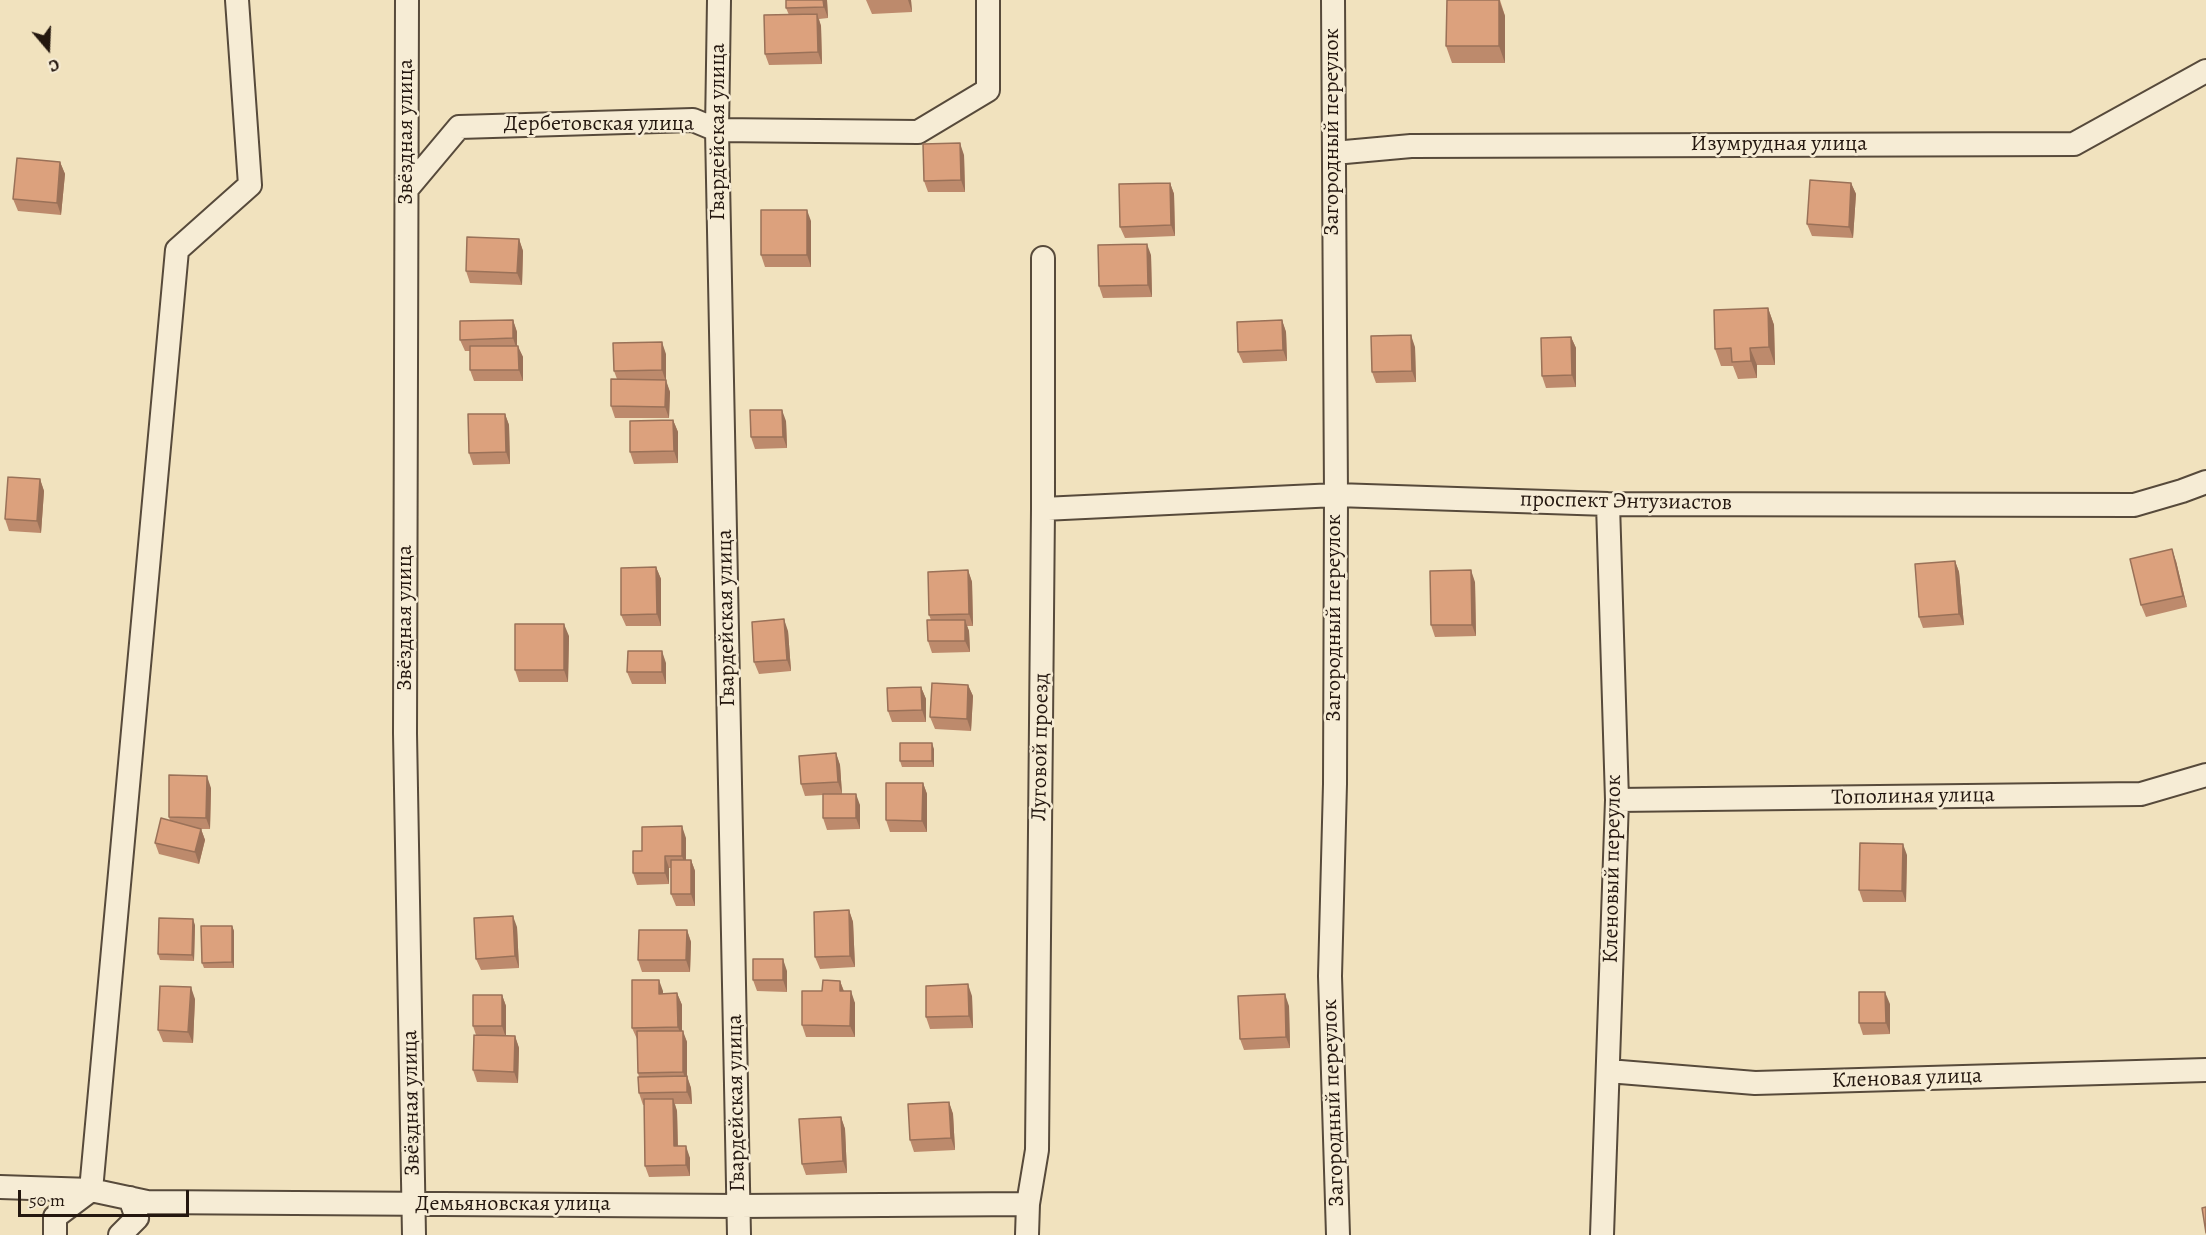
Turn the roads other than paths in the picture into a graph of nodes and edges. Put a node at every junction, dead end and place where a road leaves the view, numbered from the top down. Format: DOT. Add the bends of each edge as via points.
graph roads {
  1 [pos="237,0"];
  2 [pos="407,0"];
  3 [pos="719,0"];
  4 [pos="988,0"];
  5 [pos="1333,0"];
  6 [pos="2206,71"];
  7 [pos="717,130"];
  8 [pos="1334,153"];
  9 [pos="407,189"];
  10 [pos="1043,258"];
  11 [pos="2206,482"];
  12 [pos="1336,495"];
  13 [pos="1608,504"];
  14 [pos="1043,509"];
  15 [pos="2206,775"];
  16 [pos="1617,800"];
  17 [pos="2206,1070"];
  18 [pos="1608,1071"];
  19 [pos="0,1187"];
  20 [pos="91,1190"];
  21 [pos="130,1198"];
  22 [pos="414,1204"];
  23 [pos="1028,1204"];
  24 [pos="739,1206"];
  25 [pos="55,1235"];
  26 [pos="120,1235"];
  27 [pos="414,1235"];
  28 [pos="739,1235"];
  29 [pos="1027,1235"];
  30 [pos="1338,1235"];
  31 [pos="1602,1235"];
  1 -- 20 [label="street" via="250,185 177,250"];
  2 -- 9 [label="street, Звёздная улица"];
  3 -- 7 [label="street, Гвардейская улица"];
  4 -- 7 [label="street, Дербетовская улица" via="988,90 918,132"];
  5 -- 8 [label="street, Загородный переулок"];
  6 -- 8 [label="street, Изумрудная улица" via="2074,144 1411,146"];
  7 -- 9 [label="street, Дербетовская улица" via="693,120 459,127"];
  7 -- 24 [label="street, Гвардейская улица"];
  8 -- 12 [label="street, Загородный переулок"];
  9 -- 22 [label="street, Звёздная улица" via="405,733"];
  10 -- 14 [label="street, Луговой проезд"];
  11 -- 13 [label="street, проспект Энтузиастов" via="2134,504"];
  12 -- 13 [label="street, проспект Энтузиастов"];
  12 -- 14 [label="street, проспект Энтузиастов"];
  12 -- 30 [label="street, Загородный переулок" via="1330,976"];
  13 -- 16 [label="street, Кленовый переулок"];
  14 -- 23 [label="street, Луговой проезд" via="1037,1150"];
  15 -- 16 [label="street, Тополиная улица" via="2141,794"];
  16 -- 18 [label="street, Кленовый переулок"];
  17 -- 18 [label="street, Кленовая улица" via="1755,1083"];
  18 -- 31 [label="street, Кленовый переулок"];
  19 -- 20 [label="street, Демьяновская улица"];
  20 -- 21 [label="street, Демьяновская улица"];
  20 -- 25 [label="street" via="55,1217"];
  21 -- 22 [label="street, Демьяновская улица" via="147,1202"];
  21 -- 26 [label="street" via="137,1218"];
  22 -- 24 [label="street, Демьяновская улица"];
  22 -- 27 [label="street, Звёздная улица"];
  23 -- 24 [label="street, Демьяновская улица"];
  23 -- 29 [label="street, Луговой проезд"];
  24 -- 28 [label="street, Гвардейская улица"];
}
